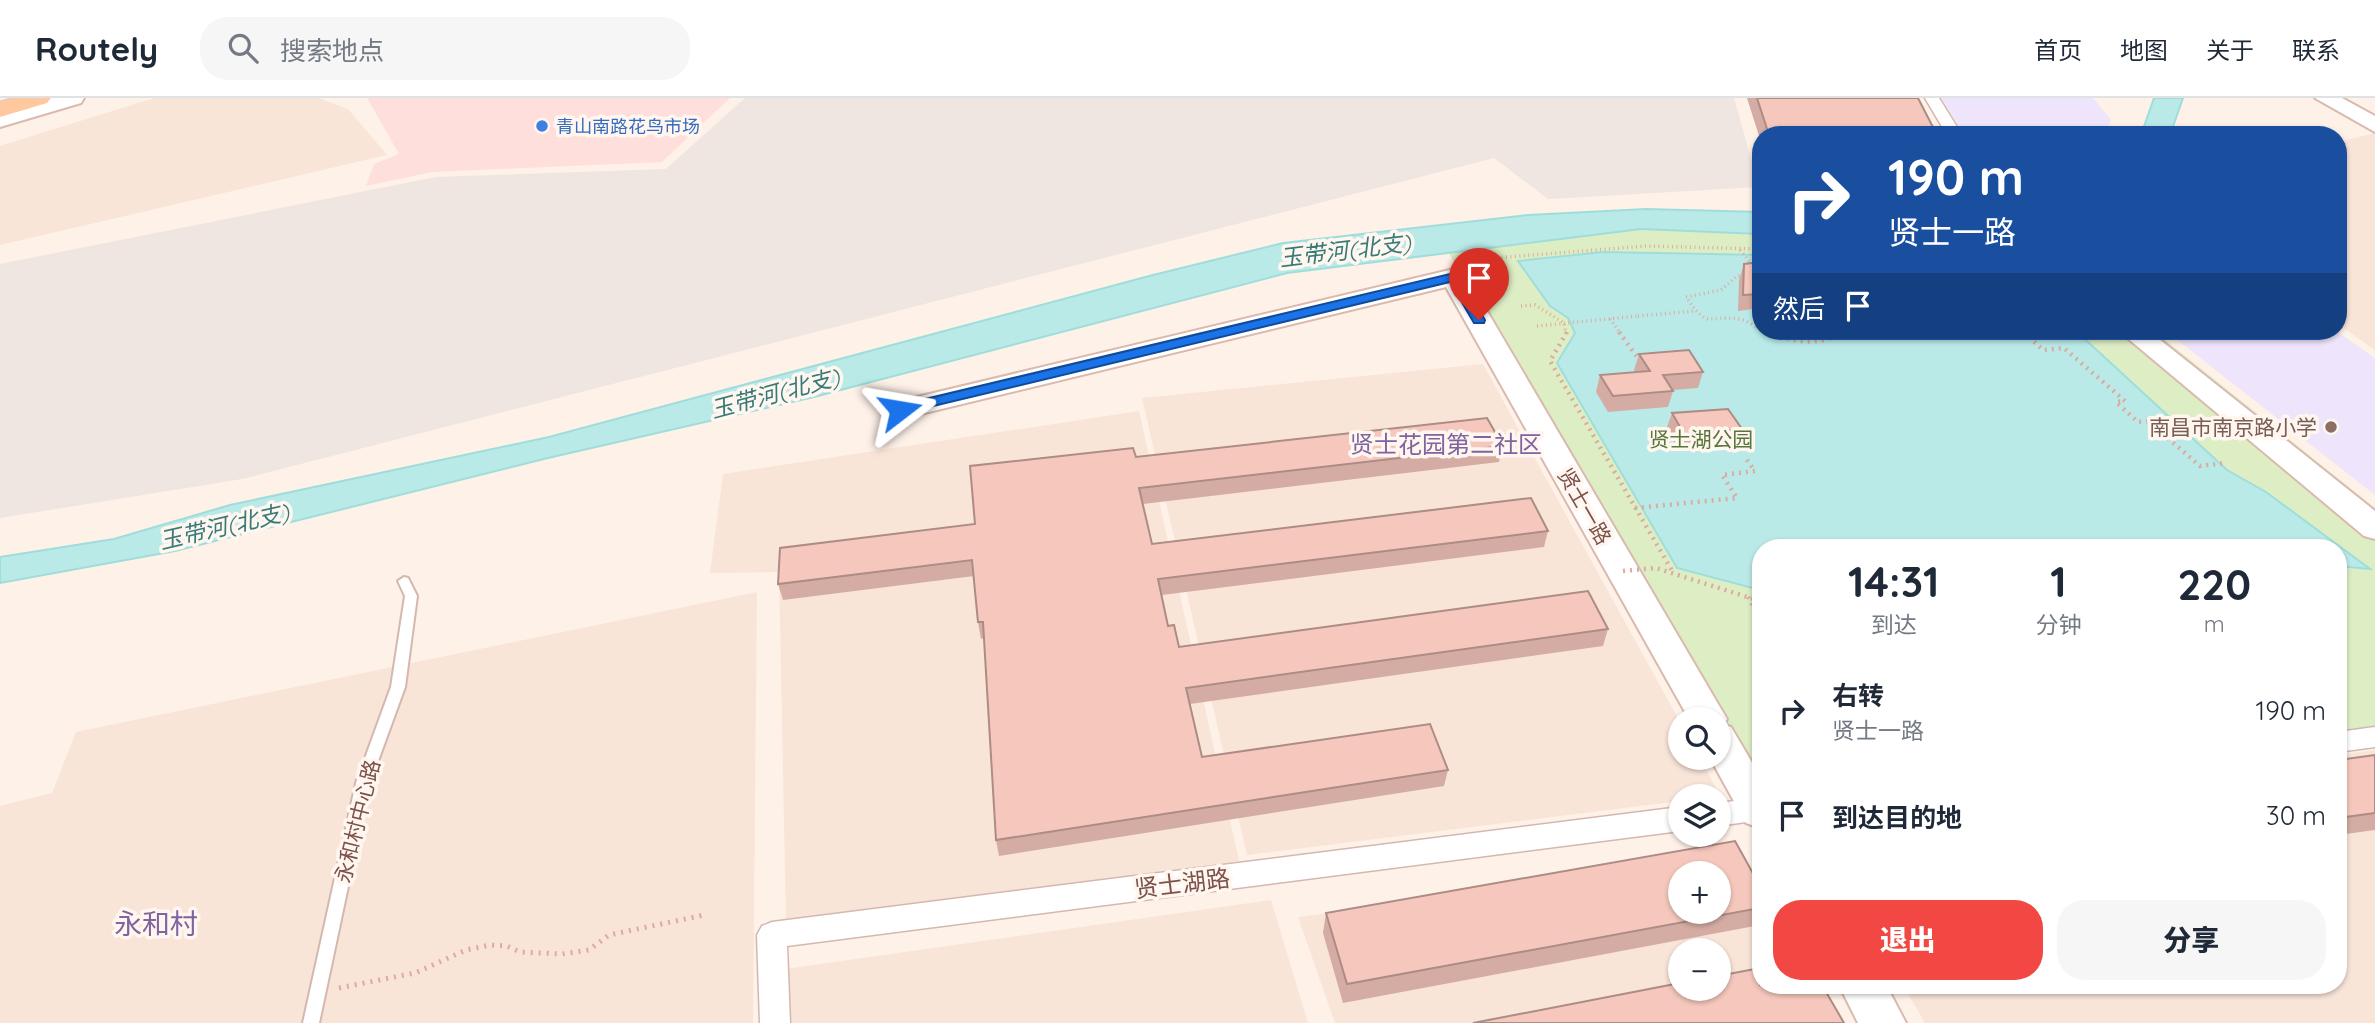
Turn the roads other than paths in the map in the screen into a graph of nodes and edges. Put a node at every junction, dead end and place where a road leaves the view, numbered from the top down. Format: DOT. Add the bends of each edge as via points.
graph roads {
  1 [pos="39,98"];
  2 [pos="73,98"];
  3 [pos="1932,98"];
  4 [pos="2326,98"];
  5 [pos="2334,98"];
  6 [pos="0,110"];
  7 [pos="0,120"];
  8 [pos="2375,122"];
  9 [pos="1949,126"];
  10 [pos="2143,340"];
  11 [pos="900,410"];
  12 [pos="2375,528"];
  13 [pos="404,580"];
  14 [pos="1701,707"];
  15 [pos="2375,737"];
  16 [pos="2347,741"];
  17 [pos="1731,760"];
  18 [pos="1752,796"];
  19 [pos="1752,811"];
  20 [pos="1731,813"];
  21 [pos="1668,822"];
  22 [pos="1866,994"];
  23 [pos="311,1023"];
  24 [pos="775,1023"];
  25 [pos="1883,1023"];
  1 -- 6 [label="main road"];
  2 -- 7 [label="street"];
  3 -- 9 [label="street"];
  4 -- 8 [label="street"];
  5 -- 8 [label="street"];
  10 -- 12 [label="street"];
  11 -- 14 [label="street, 贤士一路" via="1454,277"];
  13 -- 23 [label="lane, 永和村中心路" via="411,596 398,687 363,783"];
  15 -- 16 [label="street"];
  17 -- 18 [label="street"];
  19 -- 20 [label="street"];
  21 -- 24 [label="street, 贤士湖路" via="772,935"];
  22 -- 25 [label="street"];
}
